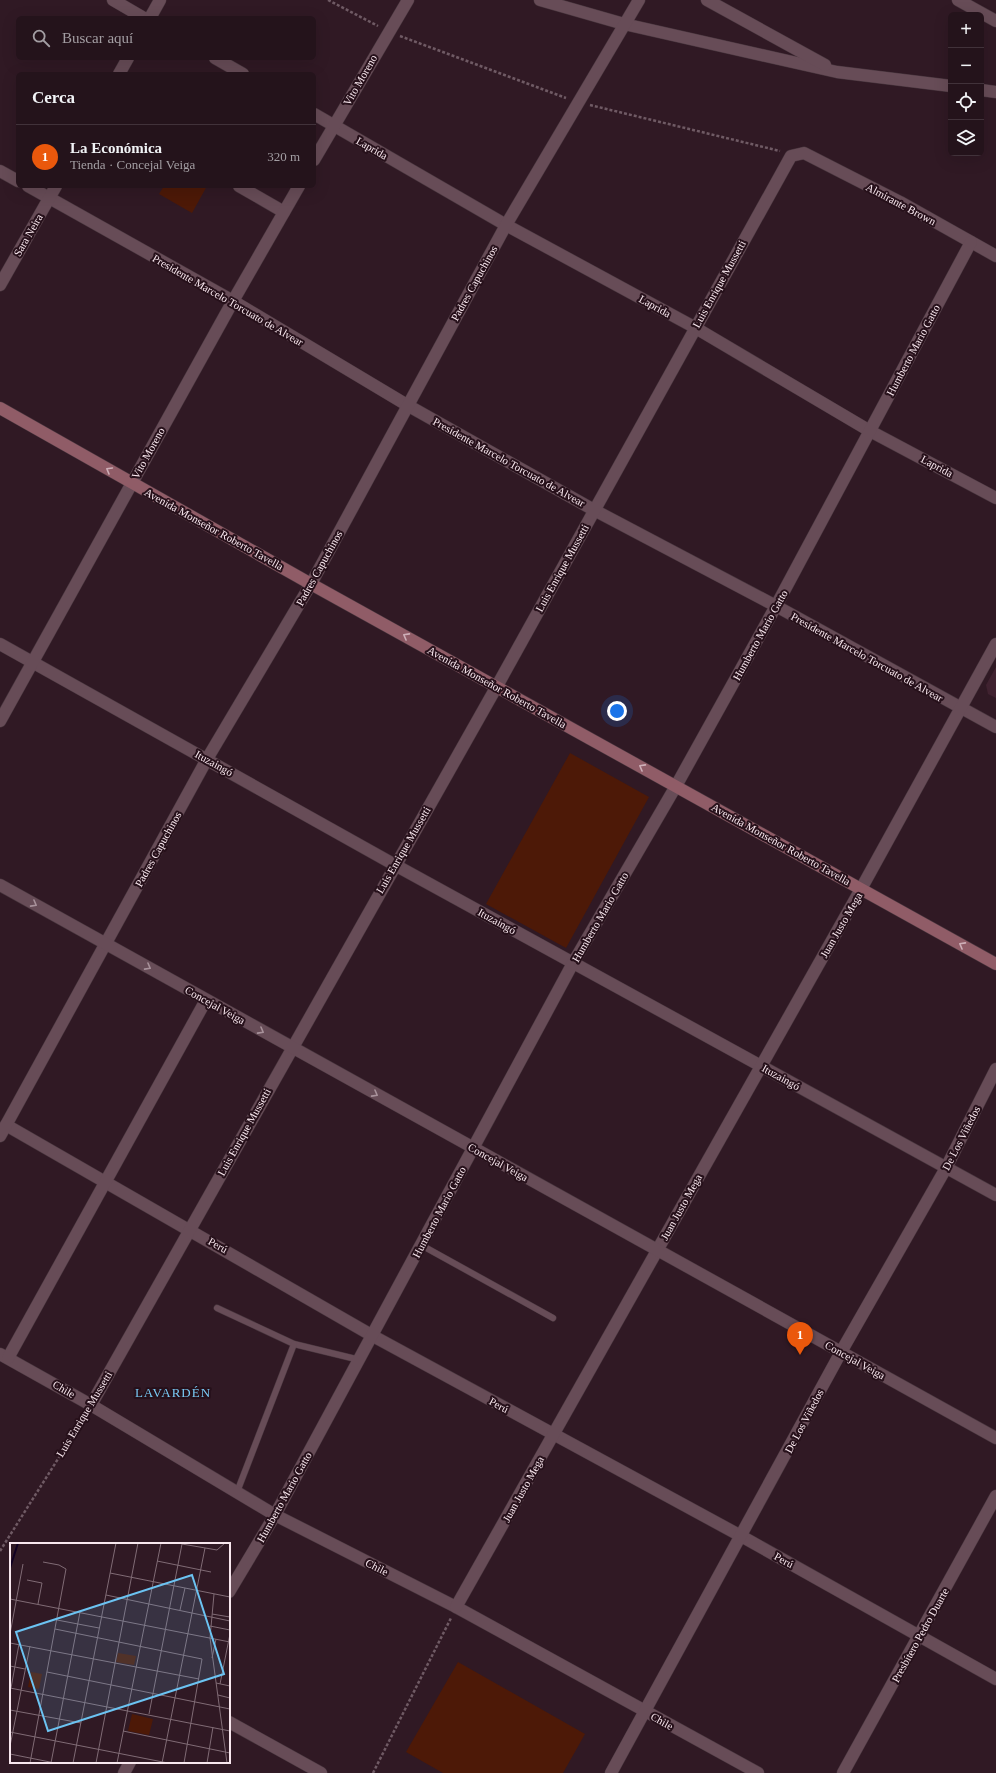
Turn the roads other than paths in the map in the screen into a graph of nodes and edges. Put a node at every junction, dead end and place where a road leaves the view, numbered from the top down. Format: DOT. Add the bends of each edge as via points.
graph roads {
  1 [pos="113,0"];
  2 [pos="160,0"];
  3 [pos="408,0"];
  4 [pos="540,0"];
  5 [pos="639,0"];
  6 [pos="707,0"];
  7 [pos="958,0"];
  8 [pos="141,16"];
  9 [pos="151,16"];
  10 [pos="996,21"];
  11 [pos="624,24"];
  12 [pos="127,60"];
  13 [pos="218,60"];
  14 [pos="120,72"];
  15 [pos="240,72"];
  16 [pos="838,72"];
  17 [pos="948,86"];
  18 [pos="984,90"];
  19 [pos="996,92"];
  20 [pos="316,115"];
  21 [pos="334,125"];
  22 [pos="804,153"];
  23 [pos="316,156"];
  24 [pos="0,171"];
  25 [pos="16,180"];
  26 [pos="32,188"];
  27 [pos="55,188"];
  28 [pos="242,188"];
  29 [pos="298,188"];
  30 [pos="50,198"];
  31 [pos="284,212"];
  32 [pos="506,225"];
  33 [pos="970,242"];
  34 [pos="996,256"];
  35 [pos="0,285"];
  36 [pos="233,301"];
  37 [pos="694,327"];
  38 [pos="407,405"];
  39 [pos="0,408"];
  40 [pos="870,431"];
  41 [pos="132,483"];
  42 [pos="996,498"];
  43 [pos="594,510"];
  44 [pos="311,584"];
  45 [pos="776,606"];
  46 [pos="0,644"];
  47 [pos="996,644"];
  48 [pos="33,662"];
  49 [pos="497,686"];
  50 [pos="960,708"];
  51 [pos="0,721"];
  52 [pos="996,727"];
  53 [pos="207,759"];
  54 [pos="676,786"];
  55 [pos="395,865"];
  56 [pos="0,886"];
  57 [pos="861,889"];
  58 [pos="106,944"];
  59 [pos="573,963"];
  60 [pos="996,964"];
  61 [pos="206,1000"];
  62 [pos="292,1047"];
  63 [pos="761,1066"];
  64 [pos="996,1069"];
  65 [pos="6,1125"];
  66 [pos="0,1136"];
  67 [pos="473,1147"];
  68 [pos="946,1168"];
  69 [pos="105,1181"];
  70 [pos="996,1195"];
  71 [pos="189,1229"];
  72 [pos="421,1245"];
  73 [pos="657,1250"];
  74 [pos="217,1308"];
  75 [pos="553,1318"];
  76 [pos="373,1336"];
  77 [pos="294,1344"];
  78 [pos="841,1352"];
  79 [pos="4,1356"];
  80 [pos="360,1360"];
  81 [pos="91,1405"];
  82 [pos="553,1435"];
  83 [pos="996,1438"];
  84 [pos="238,1492"];
  85 [pos="996,1496"];
  86 [pos="275,1515"];
  87 [pos="741,1536"];
  88 [pos="230,1590"];
  89 [pos="456,1607"];
  90 [pos="919,1636"];
  91 [pos="996,1679"];
  92 [pos="645,1711"];
  93 [pos="230,1723"];
  94 [pos="129,1763"];
  95 [pos="124,1773"];
  96 [pos="321,1773"];
  97 [pos="610,1773"];
  98 [pos="758,1773"];
  99 [pos="843,1773"];
  1 -- 8 [label="street"];
  2 -- 9 [label="street"];
  3 -- 21 [label="street, Vito Moreno"];
  4 -- 11 [label="street"];
  5 -- 11 [label="street, Padres Capuchinos"];
  6 -- 16 [label="street"];
  7 -- 10 [label="street"];
  11 -- 16 [label="street"];
  11 -- 32 [label="street, Padres Capuchinos"];
  12 -- 14 [label="street"];
  13 -- 15 [label="street"];
  16 -- 17 [label="street"];
  18 -- 19 [label="street"];
  20 -- 21 [label="street, Laprida"];
  21 -- 23 [label="street, Vito Moreno"];
  21 -- 32 [label="street, Laprida"];
  22 -- 33 [label="street, Almirante Brown" via="900,202"];
  22 -- 37 [label="street, Luis Enrique Mussetti" via="791,156"];
  24 -- 25 [label="street"];
  26 -- 30 [label="street, Presidente Marcelo Torcuato de Alvear"];
  27 -- 30 [label="street, Sara Neira"];
  28 -- 31 [label="street"];
  29 -- 31 [label="street, Vito Moreno"];
  30 -- 35 [label="street, Sara Neira"];
  30 -- 36 [label="street, Presidente Marcelo Torcuato de Alvear"];
  31 -- 36 [label="street, Vito Moreno"];
  32 -- 37 [label="street, Laprida"];
  32 -- 38 [label="street, Padres Capuchinos"];
  33 -- 34 [label="street, Almirante Brown"];
  33 -- 40 [label="street, Humberto Mario Gatto"];
  36 -- 38 [label="street, Presidente Marcelo Torcuato de Alvear"];
  36 -- 41 [label="street, Vito Moreno"];
  37 -- 40 [label="street, Laprida"];
  37 -- 43 [label="street, Luis Enrique Mussetti"];
  38 -- 43 [label="street, Presidente Marcelo Torcuato de Alvear"];
  38 -- 44 [label="street, Padres Capuchinos"];
  41 -- 39 [label="main road, Avenida Monseñor Roberto Tavella, one-way"];
  40 -- 42 [label="street, Laprida"];
  40 -- 45 [label="street, Humberto Mario Gatto"];
  41 -- 44 [label="main road, Avenida Monseñor Roberto Tavella"];
  41 -- 48 [label="street, Vito Moreno"];
  43 -- 45 [label="street, Presidente Marcelo Torcuato de Alvear"];
  43 -- 49 [label="street, Luis Enrique Mussetti"];
  49 -- 44 [label="main road, Avenida Monseñor Roberto Tavella, one-way"];
  44 -- 53 [label="street, Padres Capuchinos"];
  45 -- 50 [label="street, Presidente Marcelo Torcuato de Alvear"];
  45 -- 54 [label="street, Humberto Mario Gatto"];
  46 -- 48 [label="street, Ituzaingó"];
  47 -- 50 [label="street, Juan Justo Mega"];
  48 -- 51 [label="street, Vito Moreno"];
  48 -- 53 [label="street, Ituzaingó"];
  54 -- 49 [label="main road, Avenida Monseñor Roberto Tavella, one-way"];
  49 -- 55 [label="street, Luis Enrique Mussetti"];
  50 -- 52 [label="street, Presidente Marcelo Torcuato de Alvear"];
  50 -- 57 [label="street, Juan Justo Mega"];
  53 -- 55 [label="street, Ituzaingó"];
  53 -- 58 [label="street, Padres Capuchinos"];
  54 -- 57 [label="main road, Avenida Monseñor Roberto Tavella"];
  54 -- 59 [label="street, Humberto Mario Gatto"];
  55 -- 59 [label="street, Ituzaingó"];
  55 -- 62 [label="street, Luis Enrique Mussetti"];
  56 -- 58 [label="street, Concejal Veiga, one-way"];
  60 -- 57 [label="main road, Avenida Monseñor Roberto Tavella, one-way"];
  57 -- 63 [label="street, Juan Justo Mega"];
  58 -- 61 [label="street, Concejal Veiga, one-way"];
  58 -- 65 [label="street, Padres Capuchinos"];
  59 -- 63 [label="street, Ituzaingó"];
  59 -- 67 [label="street, Humberto Mario Gatto"];
  61 -- 62 [label="street, Concejal Veiga, one-way"];
  61 -- 69 [label="street"];
  62 -- 67 [label="street, Concejal Veiga, one-way"];
  62 -- 71 [label="street, Luis Enrique Mussetti"];
  63 -- 68 [label="street, Ituzaingó"];
  63 -- 73 [label="street, Juan Justo Mega"];
  64 -- 68 [label="street, De Los Viñedos"];
  65 -- 66 [label="street, Padres Capuchinos"];
  65 -- 69 [label="street, Perú"];
  67 -- 72 [label="street, Humberto Mario Gatto"];
  67 -- 73 [label="street, Concejal Veiga"];
  68 -- 70 [label="street, Ituzaingó"];
  68 -- 78 [label="street, De Los Viñedos"];
  69 -- 71 [label="street, Perú"];
  69 -- 79 [label="street"];
  71 -- 76 [label="street, Perú"];
  71 -- 81 [label="street, Luis Enrique Mussetti"];
  72 -- 75 [label="lane"];
  72 -- 76 [label="street, Humberto Mario Gatto"];
  73 -- 78 [label="street, Concejal Veiga"];
  73 -- 82 [label="street, Juan Justo Mega"];
  74 -- 77 [label="lane"];
  76 -- 80 [label="street, Humberto Mario Gatto"];
  76 -- 82 [label="street, Perú"];
  77 -- 80 [label="lane"];
  77 -- 84 [label="lane"];
  78 -- 83 [label="street, Concejal Veiga"];
  78 -- 87 [label="street, De Los Viñedos"];
  79 -- 81 [label="street, Chile"];
  80 -- 86 [label="street, Humberto Mario Gatto"];
  81 -- 84 [label="street, Chile"];
  82 -- 87 [label="street, Perú"];
  82 -- 89 [label="street, Juan Justo Mega"];
  84 -- 86 [label="street, Chile"];
  85 -- 90 [label="street, Presbítero Pedro Duarte"];
  86 -- 88 [label="street, Humberto Mario Gatto"];
  86 -- 89 [label="street, Chile"];
  87 -- 90 [label="street, Perú"];
  87 -- 92 [label="street, De Los Viñedos"];
  89 -- 92 [label="street, Chile"];
  90 -- 91 [label="street, Perú"];
  90 -- 99 [label="street, Presbítero Pedro Duarte"];
  92 -- 97 [label="street, De Los Viñedos"];
  92 -- 98 [label="street, Chile"];
  93 -- 96 [label="street"];
  94 -- 95 [label="street"];
}
